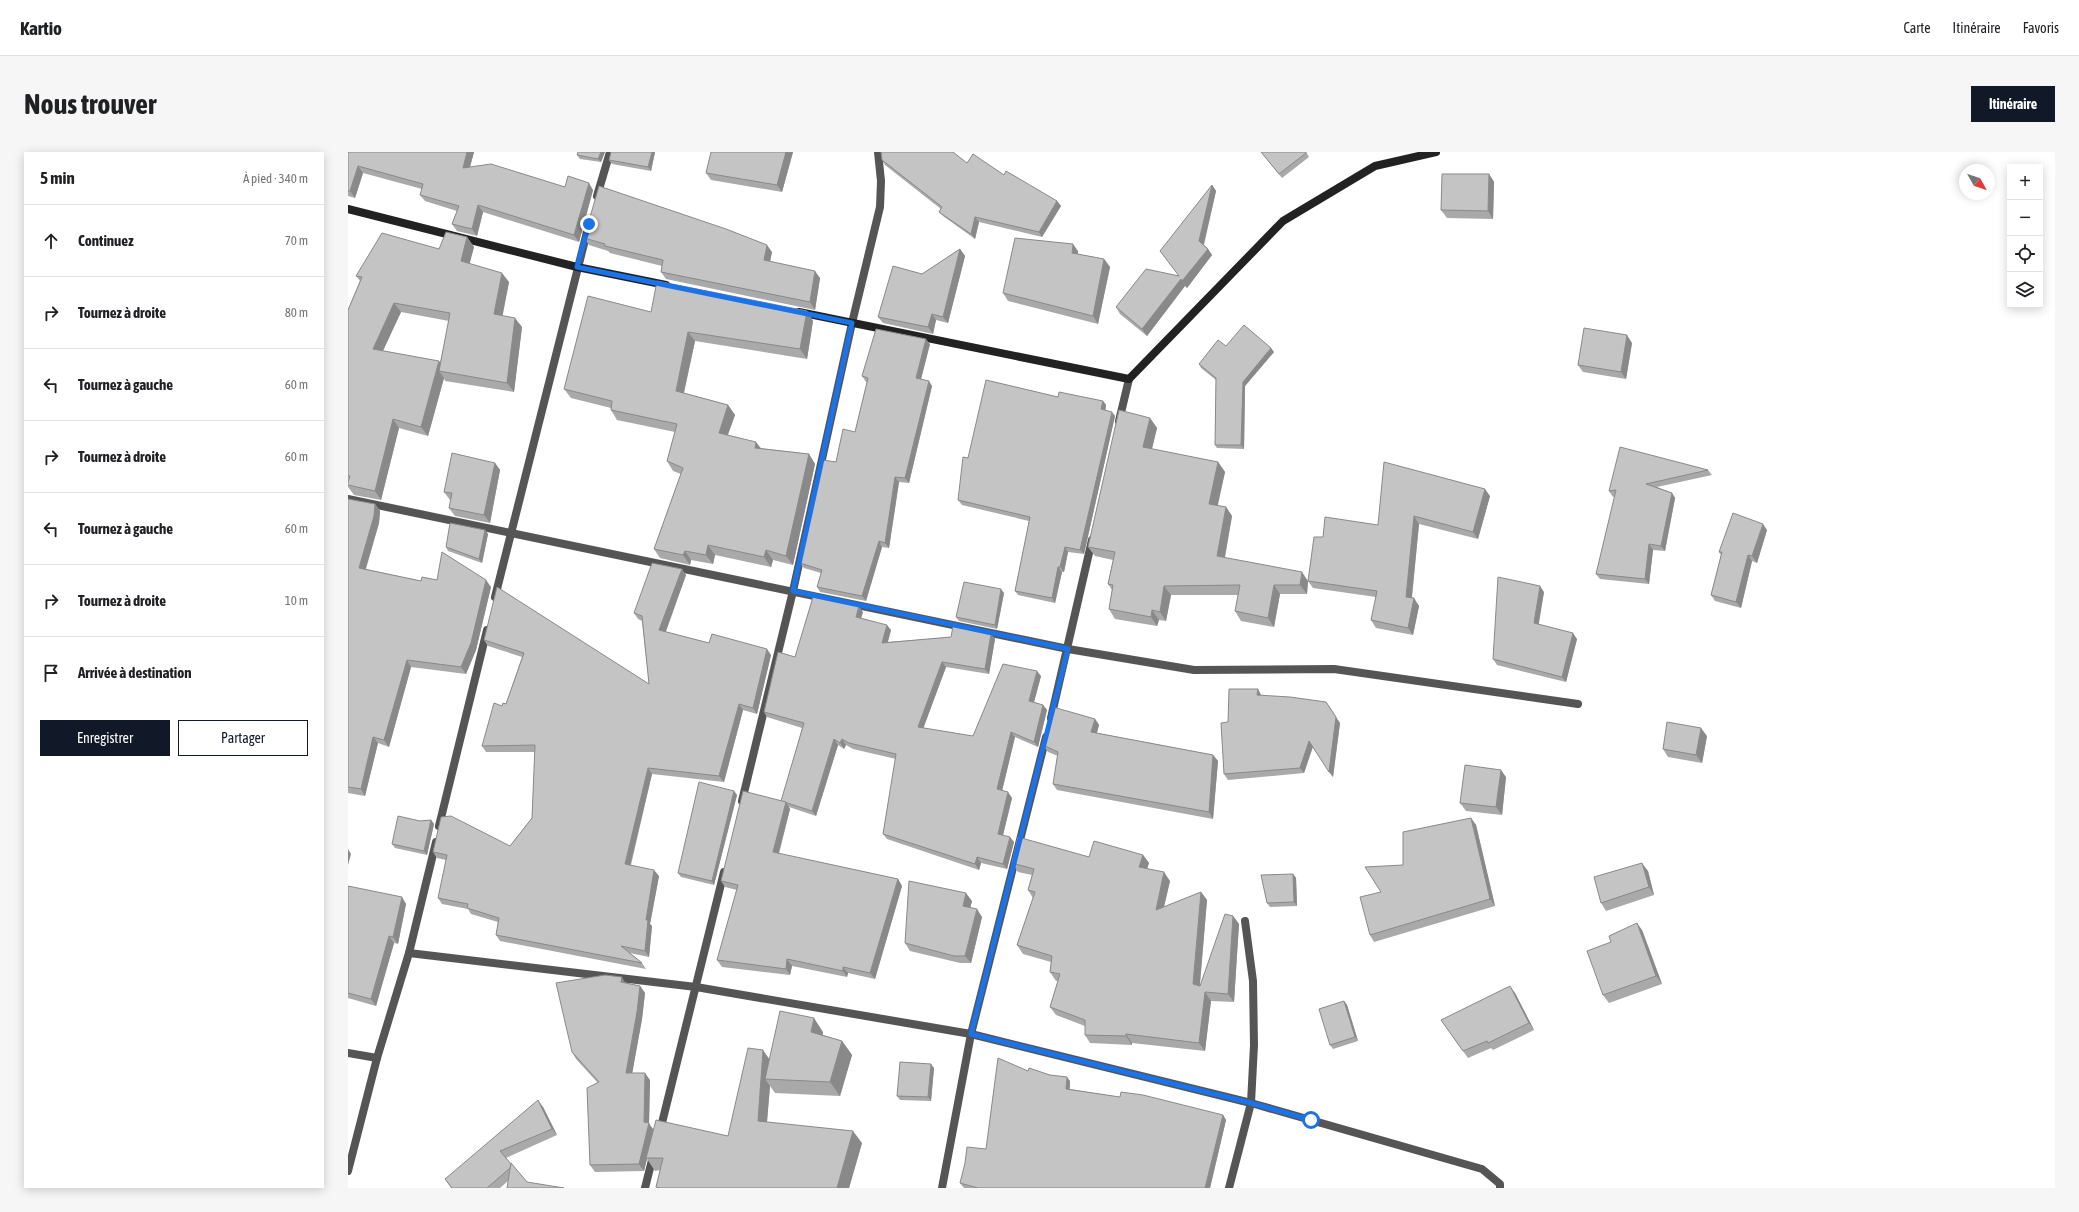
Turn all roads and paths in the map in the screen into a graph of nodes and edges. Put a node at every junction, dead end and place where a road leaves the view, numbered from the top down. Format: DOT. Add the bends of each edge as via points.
graph roads {
  1 [pos="610,152"];
  2 [pos="878,152"];
  3 [pos="1436,152"];
  4 [pos="594,206"];
  5 [pos="348,209"];
  6 [pos="590,221"];
  7 [pos="577,267"];
  8 [pos="676,287"];
  9 [pos="791,310"];
  10 [pos="852,323"];
  11 [pos="1129,379"];
  12 [pos="1117,433"];
  13 [pos="348,499"];
  14 [pos="510,532"];
  15 [pos="1094,533"];
  16 [pos="793,591"];
  17 [pos="492,608"];
  18 [pos="488,624"];
  19 [pos="1068,649"];
  20 [pos="1578,704"];
  21 [pos="740,809"];
  22 [pos="726,863"];
  23 [pos="1245,921"];
  24 [pos="409,953"];
  25 [pos="696,987"];
  26 [pos="971,1034"];
  27 [pos="348,1053"];
  28 [pos="377,1058"];
  29 [pos="1251,1103"];
  30 [pos="348,1171"];
  31 [pos="645,1188"];
  32 [pos="942,1188"];
  33 [pos="1229,1188"];
  34 [pos="1500,1188"];
  1 -- 4 [label="street"];
  2 -- 10 [label="street" via="880,207"];
  3 -- 11 [label="main road" via="1375,166 1284,221"];
  5 -- 7 [label="main road"];
  6 -- 7 [label="street"];
  7 -- 8 [label="main road"];
  7 -- 14 [label="street"];
  9 -- 10 [label="main road"];
  10 -- 11 [label="main road"];
  10 -- 16 [label="street"];
  11 -- 12 [label="street"];
  13 -- 14 [label="street"];
  14 -- 16 [label="street"];
  14 -- 17 [label="street"];
  15 -- 19 [label="street"];
  16 -- 19 [label="street"];
  16 -- 21 [label="street"];
  18 -- 24 [label="street"];
  19 -- 20 [label="street" via="1194,670 1334,669"];
  19 -- 26 [label="street"];
  22 -- 25 [label="street"];
  23 -- 29 [label="street" via="1253,982 1254,1045"];
  24 -- 25 [label="street"];
  24 -- 28 [label="street"];
  25 -- 26 [label="street"];
  25 -- 31 [label="street"];
  26 -- 29 [label="street"];
  26 -- 32 [label="street"];
  27 -- 28 [label="street"];
  28 -- 30 [label="street"];
  29 -- 33 [label="street"];
  29 -- 34 [label="street" via="1482,1169 1500,1184"];
}
